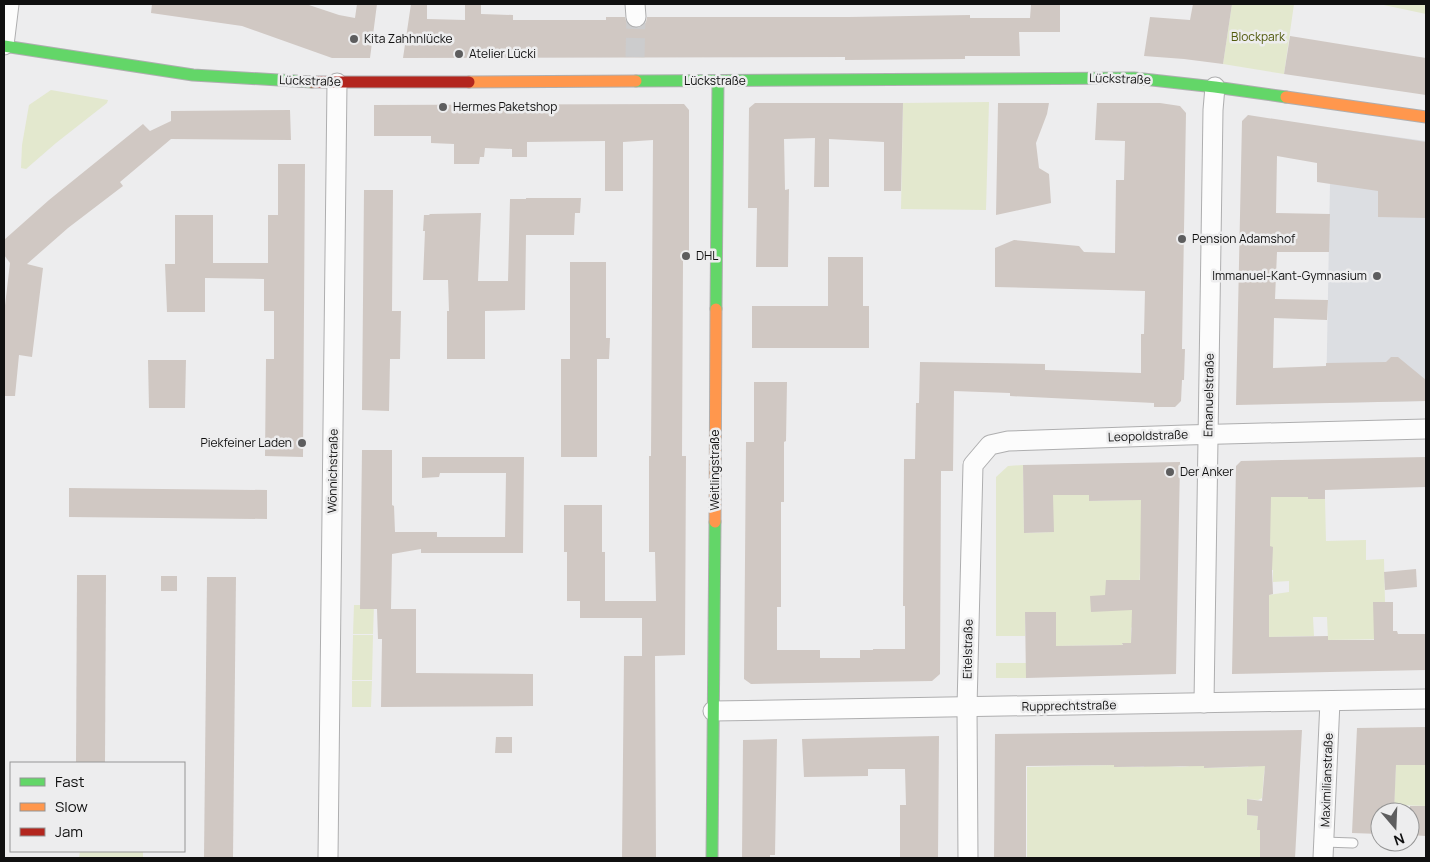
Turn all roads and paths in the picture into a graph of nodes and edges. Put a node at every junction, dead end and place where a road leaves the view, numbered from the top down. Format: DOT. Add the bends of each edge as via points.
graph roads {
  1 [pos="9,4"];
  2 [pos="4,45"];
  3 [pos="718,81"];
  4 [pos="337,83"];
  5 [pos="1215,88"];
  6 [pos="1426,117"];
  7 [pos="1426,429"];
  8 [pos="1208,434"];
  9 [pos="990,445"];
  10 [pos="1426,699"];
  11 [pos="1330,701"];
  12 [pos="1204,703"];
  13 [pos="967,707"];
  14 [pos="713,711"];
  15 [pos="1353,843"];
  16 [pos="1324,850"];
  17 [pos="328,858"];
  18 [pos="712,858"];
  19 [pos="968,858"];
  1 -- 2 [label="street"];
  2 -- 4 [label="street, Lückstraße" via="194,75"];
  3 -- 4 [label="street, Lückstraße"];
  3 -- 5 [label="street, Lückstraße" via="1134,78"];
  3 -- 14 [label="street, Weitlingstraße"];
  4 -- 17 [label="street, Wönnichstraße"];
  5 -- 6 [label="street, Lückstraße"];
  5 -- 8 [label="street, Emanuelstraße"];
  7 -- 8 [label="street, Leopoldstraße"];
  8 -- 9 [label="street, Leopoldstraße" via="1008,441"];
  8 -- 12 [label="street, Emanuelstraße"];
  9 -- 13 [label="street, Eitelstraße" via="973,465"];
  10 -- 11 [label="street, Rupprechtstraße"];
  11 -- 12 [label="street, Rupprechtstraße"];
  11 -- 16 [label="street, Maximilianstraße"];
  12 -- 13 [label="street, Rupprechtstraße"];
  13 -- 14 [label="street, Rupprechtstraße"];
  13 -- 19 [label="street, Eitelstraße"];
  14 -- 18 [label="street, Weitlingstraße"];
  15 -- 16 [label="lane"];
}
